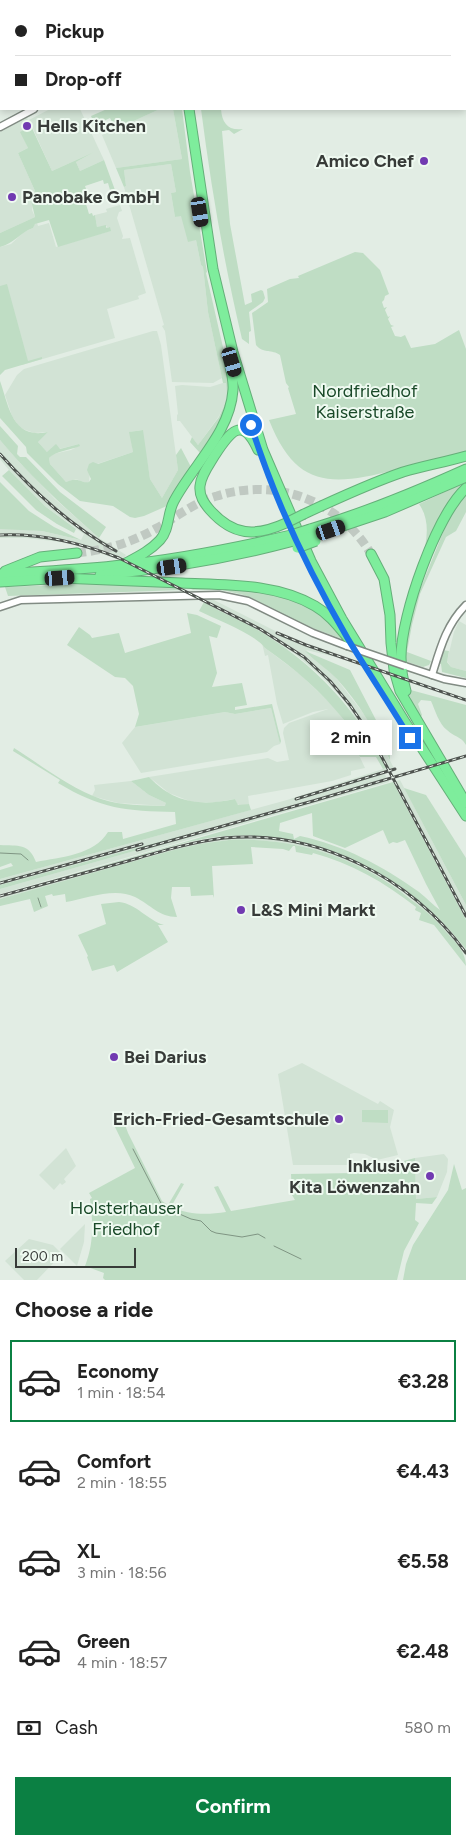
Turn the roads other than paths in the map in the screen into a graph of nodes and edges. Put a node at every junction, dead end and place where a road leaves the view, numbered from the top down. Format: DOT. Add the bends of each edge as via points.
graph roads {
  1 [pos="32,110"];
  2 [pos="187,110"];
  3 [pos="187,110"];
  4 [pos="0,127"];
  5 [pos="226,345"];
  6 [pos="259,452"];
  7 [pos="466,456"];
  8 [pos="466,469"];
  9 [pos="466,476"];
  10 [pos="466,488"];
  11 [pos="414,496"];
  12 [pos="400,502"];
  13 [pos="313,535"];
  14 [pos="294,541"];
  15 [pos="77,553"];
  16 [pos="372,554"];
  17 [pos="122,565"];
  18 [pos="0,574"];
  19 [pos="60,578"];
  20 [pos="0,582"];
  21 [pos="466,605"];
  22 [pos="0,607"];
  23 [pos="347,642"];
  24 [pos="432,675"];
  25 [pos="466,683"];
  26 [pos="418,721"];
  27 [pos="466,803"];
  28 [pos="466,816"];
  29 [pos="466,826"];
  1 -- 4 [label="street"];
  2 -- 5 [label="highway" via="211,279"];
  3 -- 28 [label="highway" via="213,269 232,352 263,450 311,561 338,610"];
  5 -- 6 [label="highway"];
  5 -- 17 [label="highway" via="233,388 225,422 174,500 162,538 143,554"];
  6 -- 7 [label="highway, bridge" via="253,438 245,431 229,435 204,474 200,487 202,498 217,519 236,530 258,532 276,528 351,492 396,475"];
  6 -- 23 [label="highway"];
  8 -- 11 [label="highway"];
  9 -- 11 [label="highway"];
  10 -- 26 [label="highway" via="443,520 406,618 402,670 406,694"];
  11 -- 12 [label="highway"];
  12 -- 13 [label="highway" via="351,517"];
  12 -- 13 [label="highway" via="368,522"];
  13 -- 14 [label="highway, bridge"];
  13 -- 14 [label="highway, bridge"];
  14 -- 17 [label="highway"];
  14 -- 19 [label="highway" via="187,565"];
  15 -- 18 [label="highway" via="40,558"];
  16 -- 26 [label="highway" via="386,588 393,661 400,691"];
  17 -- 18 [label="highway"];
  19 -- 20 [label="highway"];
  19 -- 23 [label="highway" via="223,584 274,592 316,606 329,616"];
  21 -- 24 [label="street" via="447,630"];
  22 -- 23 [label="street" via="21,600 219,595 248,601 313,633"];
  23 -- 24 [label="street, bridge"];
  23 -- 29 [label="highway"];
  24 -- 25 [label="street"];
  26 -- 27 [label="highway"];
}
